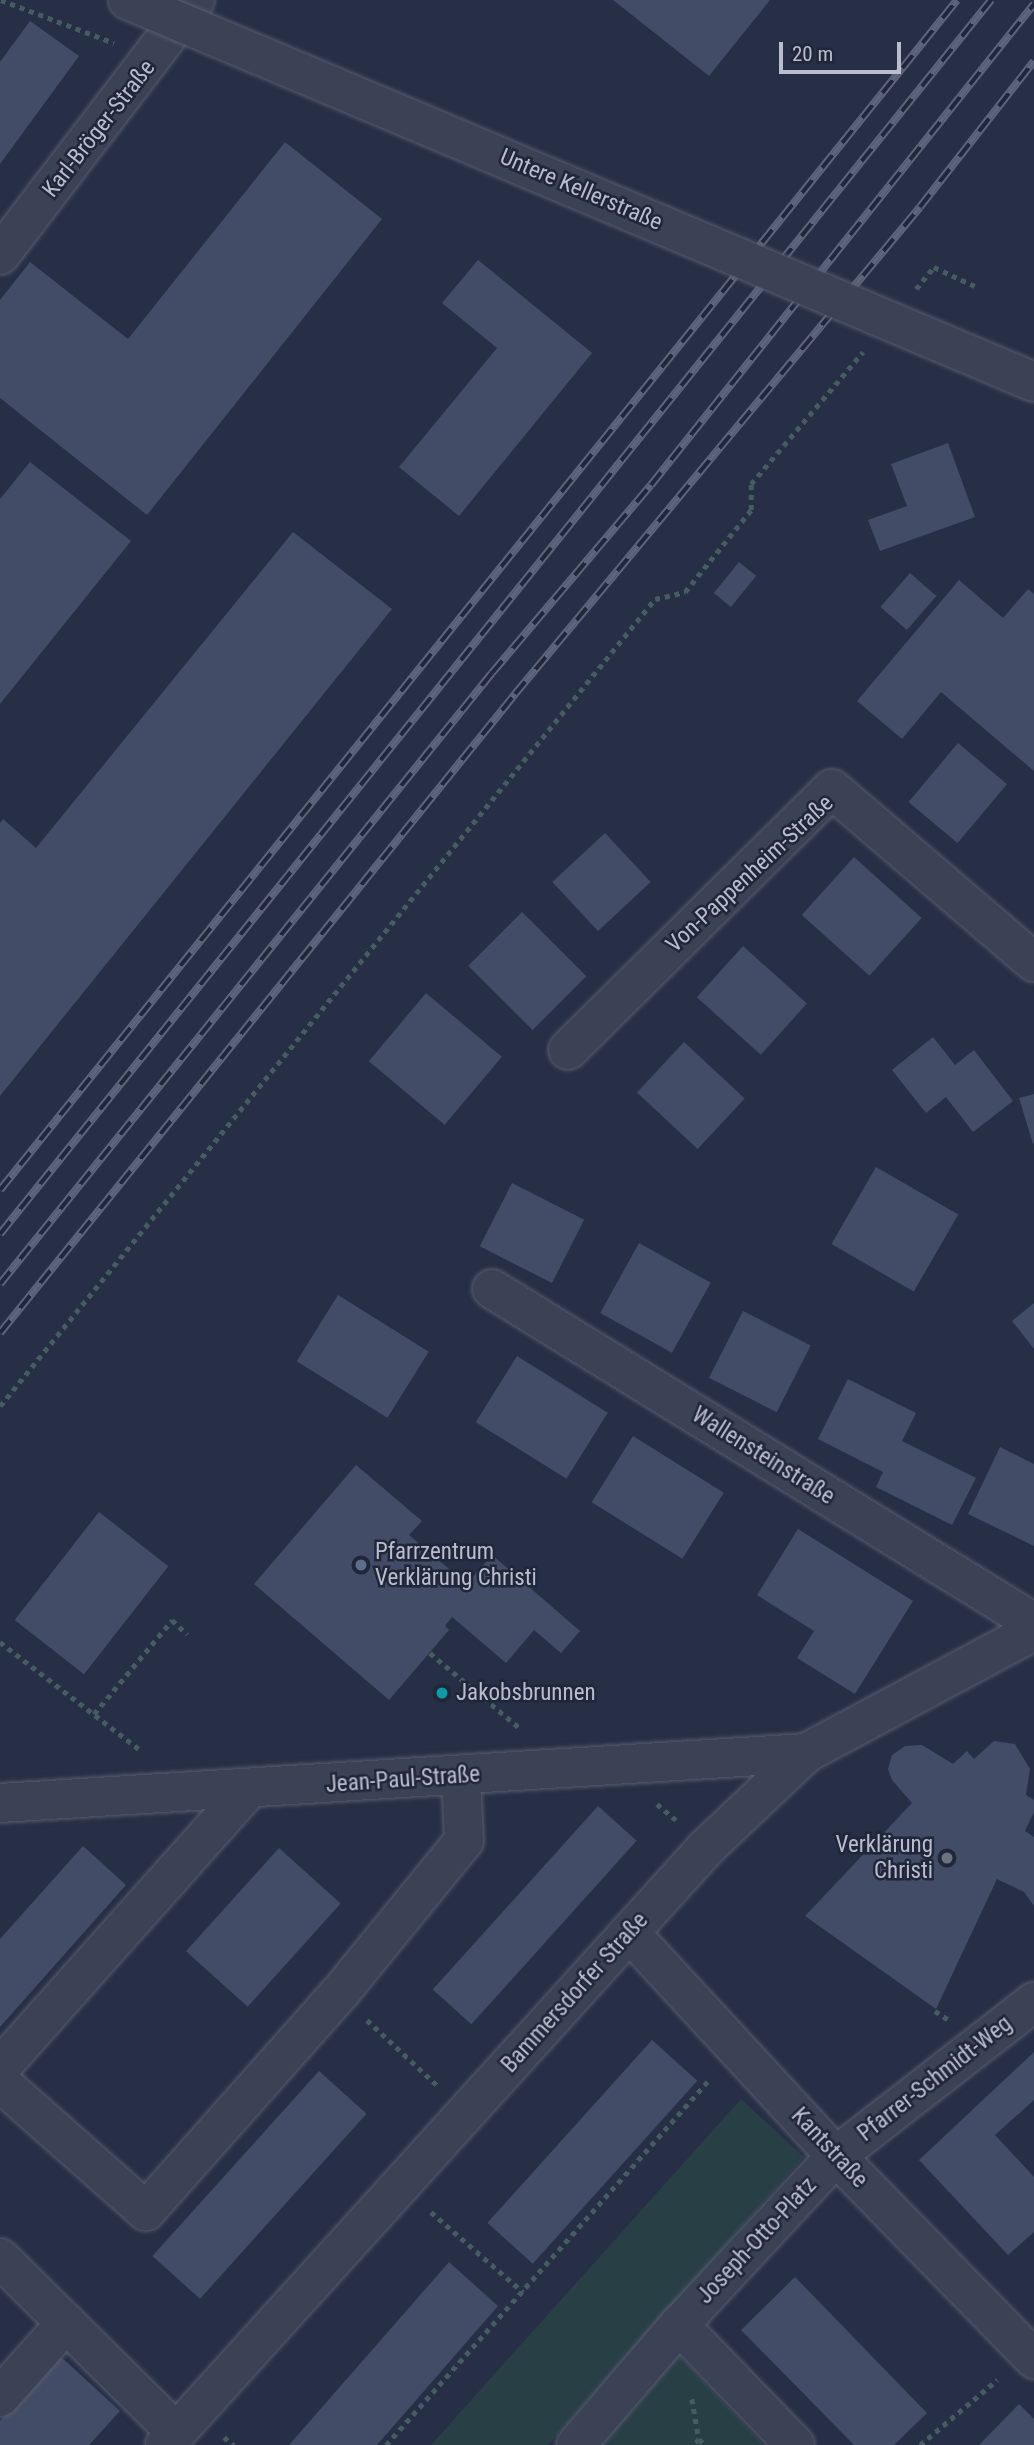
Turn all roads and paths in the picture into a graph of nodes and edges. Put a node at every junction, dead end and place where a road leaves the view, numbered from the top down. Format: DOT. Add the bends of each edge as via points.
graph roads {
  1 [pos="1,0"];
  2 [pos="128,0"];
  3 [pos="195,0"];
  4 [pos="154,58"];
  5 [pos="0,256"];
  6 [pos="975,286"];
  7 [pos="908,298"];
  8 [pos="865,350"];
  9 [pos="1034,382"];
  10 [pos="1034,962"];
  11 [pos="568,1050"];
  12 [pos="492,1289"];
  13 [pos="0,1406"];
  14 [pos="1034,1623"];
  15 [pos="1034,1631"];
  16 [pos="187,1634"];
  17 [pos="0,1642"];
  18 [pos="430,1653"];
  19 [pos="93,1714"];
  20 [pos="806,1753"];
  21 [pos="145,1754"];
  22 [pos="614,1766"];
  23 [pos="568,1768"];
  24 [pos="461,1776"];
  25 [pos="247,1791"];
  26 [pos="0,1803"];
  27 [pos="706,1847"];
  28 [pos="631,1933"];
  29 [pos="339,1994"];
  30 [pos="1034,2002"];
  31 [pos="737,2049"];
  32 [pos="0,2068"];
  33 [pos="427,2077"];
  34 [pos="0,2082"];
  35 [pos="835,2156"];
  36 [pos="400,2185"];
  37 [pos="0,2258"];
  38 [pos="523,2292"];
  39 [pos="66,2323"];
  40 [pos="679,2325"];
  41 [pos="1031,2356"];
  42 [pos="0,2397"];
  43 [pos="170,2438"];
  44 [pos="699,2439"];
  45 [pos="386,2445"];
  46 [pos="576,2445"];
  47 [pos="705,2445"];
  48 [pos="794,2445"];
  49 [pos="920,2445"];
  1 -- 4 [label="path"];
  2 -- 9 [label="street, Untere Kellerstraße, bridge"];
  3 -- 4 [label="street, Karl-Bröger-Straße"];
  4 -- 5 [label="street, Karl-Bröger-Straße"];
  6 -- 7 [label="path" via="934,267"];
  8 -- 13 [label="path" via="751,484 751,510 685,593 655,598"];
  10 -- 11 [label="street, Von-Pappenheim-Straße" via="832,789"];
  12 -- 14 [label="street, Wallensteinstraße"];
  15 -- 20 [label="street, Bammersdorfer Straße"];
  16 -- 19 [label="path" via="172,1620"];
  17 -- 19 [label="path"];
  18 -- 23 [label="path"];
  19 -- 21 [label="path"];
  20 -- 22 [label="street, Jean-Paul-Straße"];
  20 -- 27 [label="street, Bammersdorfer Straße"];
  22 -- 23 [label="street, Jean-Paul-Straße"];
  22 -- 27 [label="path"];
  23 -- 24 [label="street, Jean-Paul-Straße"];
  24 -- 25 [label="street, Jean-Paul-Straße"];
  24 -- 29 [label="street" via="464,1841"];
  25 -- 26 [label="street, Jean-Paul-Straße"];
  25 -- 32 [label="street"];
  27 -- 28 [label="street, Bammersdorfer Straße"];
  28 -- 31 [label="street, Kantstraße"];
  28 -- 36 [label="street, Bammersdorfer Straße"];
  29 -- 33 [label="path"];
  29 -- 34 [label="street" via="146,2211"];
  30 -- 35 [label="street, Pfarrer-Schmidt-Weg"];
  31 -- 35 [label="street, Kantstraße"];
  31 -- 38 [label="path"];
  35 -- 40 [label="street, Joseph-Otto-Platz"];
  35 -- 41 [label="street, Kantstraße"];
  36 -- 38 [label="path"];
  36 -- 43 [label="street, Bammersdorfer Straße"];
  37 -- 39 [label="street, Bammersdorfer Straße"];
  38 -- 45 [label="path"];
  39 -- 42 [label="street"];
  39 -- 43 [label="street, Bammersdorfer Straße"];
  40 -- 46 [label="street, Joseph-Otto-Platz"];
  40 -- 48 [label="street, Joseph-Otto-Platz"];
  41 -- 49 [label="path"];
  44 -- 47 [label="path"];
}
